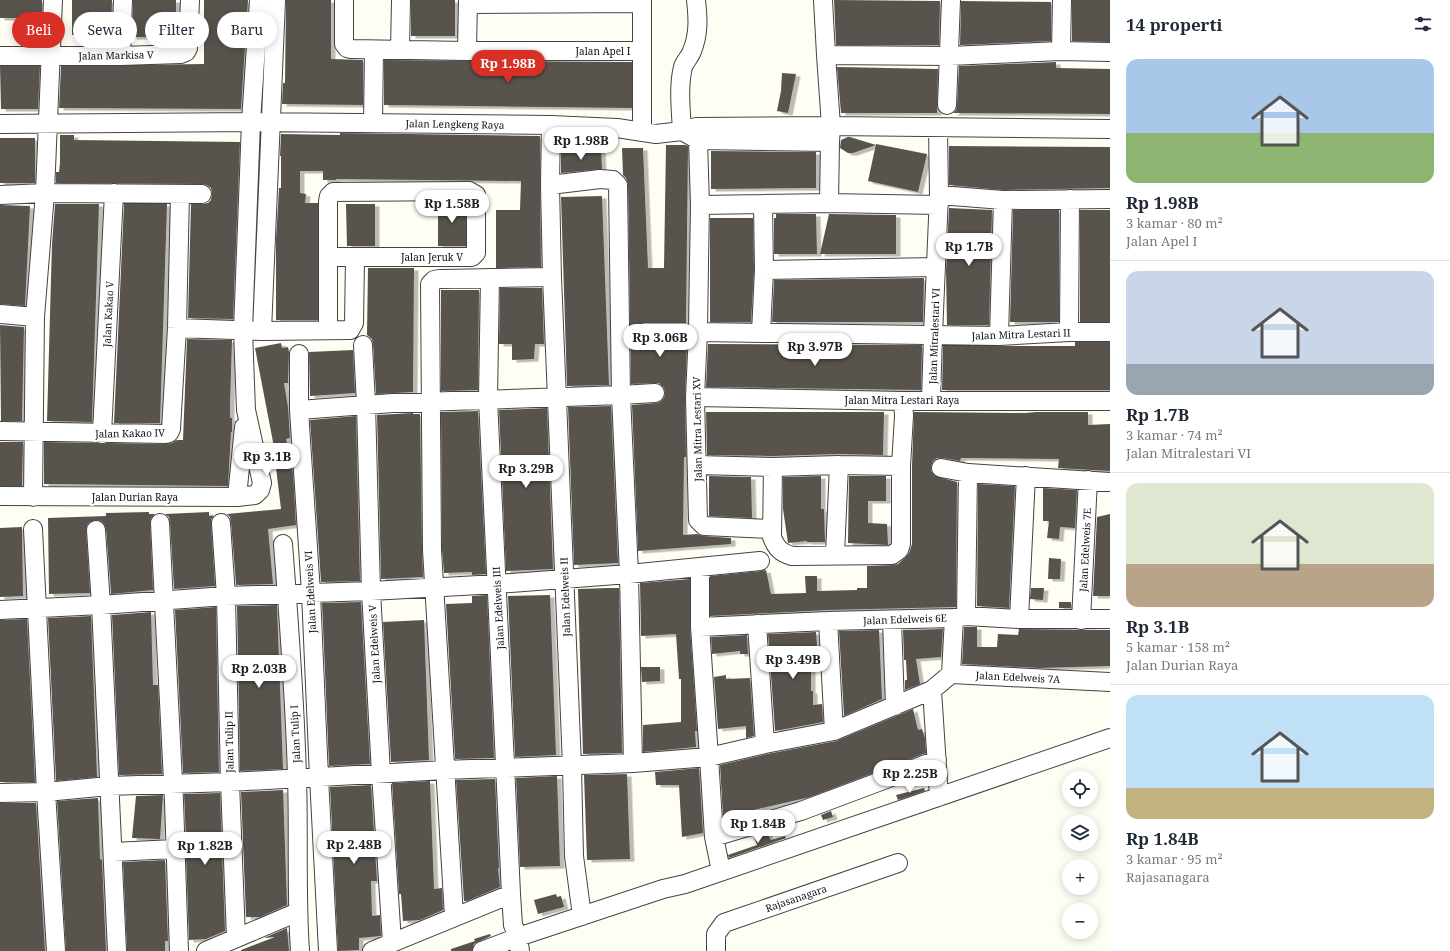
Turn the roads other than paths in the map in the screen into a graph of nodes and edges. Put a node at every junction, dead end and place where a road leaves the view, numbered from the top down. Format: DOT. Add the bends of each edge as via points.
graph roads {
  1 [pos="53,0"];
  2 [pos="123,0"];
  3 [pos="190,0"];
  4 [pos="260,0"];
  5 [pos="276,0"];
  6 [pos="344,0"];
  7 [pos="401,0"];
  8 [pos="696,0"];
  9 [pos="823,0"];
  10 [pos="951,0"];
  11 [pos="1062,0"];
  12 [pos="642,1"];
  13 [pos="468,2"];
  14 [pos="374,50"];
  15 [pos="400,50"];
  16 [pos="467,51"];
  17 [pos="642,51"];
  18 [pos="1060,51"];
  19 [pos="1110,52"];
  20 [pos="826,55"];
  21 [pos="0,56"];
  22 [pos="121,56"];
  23 [pos="949,56"];
  24 [pos="50,57"];
  25 [pos="948,105"];
  26 [pos="262,123"];
  27 [pos="373,123"];
  28 [pos="0,124"];
  29 [pos="48,124"];
  30 [pos="551,125"];
  31 [pos="938,127"];
  32 [pos="1110,129"];
  33 [pos="662,132"];
  34 [pos="830,134"];
  35 [pos="698,140"];
  36 [pos="550,185"];
  37 [pos="45,193"];
  38 [pos="114,193"];
  39 [pos="180,194"];
  40 [pos="202,194"];
  41 [pos="0,195"];
  42 [pos="1070,199"];
  43 [pos="1110,199"];
  44 [pos="939,200"];
  45 [pos="1002,200"];
  46 [pos="829,203"];
  47 [pos="763,204"];
  48 [pos="700,205"];
  49 [pos="328,257"];
  50 [pos="355,258"];
  51 [pos="936,267"];
  52 [pos="764,270"];
  53 [pos="490,278"];
  54 [pos="552,278"];
  55 [pos="0,314"];
  56 [pos="36,317"];
  57 [pos="177,328"];
  58 [pos="252,330"];
  59 [pos="328,330"];
  60 [pos="698,332"];
  61 [pos="761,332"];
  62 [pos="1069,332"];
  63 [pos="1110,332"];
  64 [pos="933,336"];
  65 [pos="999,336"];
  66 [pos="363,345"];
  67 [pos="299,354"];
  68 [pos="655,393"];
  69 [pos="621,395"];
  70 [pos="695,397"];
  71 [pos="557,398"];
  72 [pos="488,399"];
  73 [pos="931,400"];
  74 [pos="903,401"];
  75 [pos="1110,401"];
  76 [pos="430,402"];
  77 [pos="366,404"];
  78 [pos="246,410"];
  79 [pos="298,410"];
  80 [pos="0,431"];
  81 [pos="33,431"];
  82 [pos="102,434"];
  83 [pos="697,466"];
  84 [pos="839,466"];
  85 [pos="901,466"];
  86 [pos="773,467"];
  87 [pos="941,468"];
  88 [pos="968,473"];
  89 [pos="1026,476"];
  90 [pos="1088,480"];
  91 [pos="1110,482"];
  92 [pos="0,496"];
  93 [pos="32,497"];
  94 [pos="237,497"];
  95 [pos="160,523"];
  96 [pos="221,523"];
  97 [pos="33,529"];
  98 [pos="772,529"];
  99 [pos="96,530"];
  100 [pos="282,544"];
  101 [pos="835,555"];
  102 [pos="760,561"];
  103 [pos="700,567"];
  104 [pos="629,574"];
  105 [pos="564,579"];
  106 [pos="497,584"];
  107 [pos="435,587"];
  108 [pos="372,591"];
  109 [pos="299,593"];
  110 [pos="226,596"];
  111 [pos="164,601"];
  112 [pos="101,605"];
  113 [pos="36,609"];
  114 [pos="0,610"];
  115 [pos="960,617"];
  116 [pos="1020,619"];
  117 [pos="1110,619"];
  118 [pos="892,620"];
  119 [pos="1081,620"];
  120 [pos="828,621"];
  121 [pos="757,624"];
  122 [pos="700,628"];
  123 [pos="951,674"];
  124 [pos="1110,682"];
  125 [pos="932,690"];
  126 [pos="895,706"];
  127 [pos="834,731"];
  128 [pos="1110,738"];
  129 [pos="765,744"];
  130 [pos="709,757"];
  131 [pos="937,760"];
  132 [pos="633,763"];
  133 [pos="572,766"];
  134 [pos="506,767"];
  135 [pos="445,770"];
  136 [pos="381,773"];
  137 [pos="308,777"];
  138 [pos="230,782"];
  139 [pos="172,784"];
  140 [pos="109,786"];
  141 [pos="46,792"];
  142 [pos="0,793"];
  143 [pos="939,797"];
  144 [pos="714,837"];
  145 [pos="175,849"];
  146 [pos="113,852"];
  147 [pos="898,864"];
  148 [pos="721,871"];
  149 [pos="512,898"];
  150 [pos="581,907"];
  151 [pos="298,912"];
  152 [pos="454,916"];
  153 [pos="236,938"];
  154 [pos="517,938"];
  155 [pos="392,942"];
  156 [pos="56,951"];
  157 [pos="117,951"];
  158 [pos="179,951"];
  159 [pos="206,951"];
  160 [pos="300,951"];
  161 [pos="328,951"];
  162 [pos="372,951"];
  163 [pos="482,951"];
  164 [pos="716,951"];
  1 -- 24 [label="street"];
  2 -- 22 [label="street"];
  3 -- 22 [label="street, Jalan Markisa V" via="186,52"];
  4 -- 26 [label="street"];
  5 -- 26 [label="street"];
  6 -- 14 [label="street, Jalan Apel I" via="344,44 351,49"];
  7 -- 15 [label="street"];
  8 -- 33 [label="street" via="696,40 683,66 681,83"];
  9 -- 20 [label="street"];
  10 -- 23 [label="street"];
  11 -- 18 [label="street"];
  12 -- 13 [label="street"];
  12 -- 17 [label="street, Jalan Apel I"];
  13 -- 16 [label="street"];
  14 -- 15 [label="street, Jalan Apel I"];
  14 -- 27 [label="street"];
  15 -- 16 [label="street, Jalan Apel I"];
  16 -- 17 [label="street, Jalan Apel I"];
  17 -- 33 [label="street"];
  18 -- 19 [label="street"];
  18 -- 23 [label="street"];
  20 -- 23 [label="street"];
  20 -- 34 [label="street"];
  21 -- 24 [label="street, Jalan Markisa V"];
  22 -- 24 [label="street, Jalan Markisa V"];
  23 -- 25 [label="street"];
  24 -- 29 [label="street"];
  26 -- 27 [label="street, Jalan Lengkeng Raya"];
  26 -- 29 [label="street, Jalan Lengkeng Raya"];
  26 -- 58 [label="street"];
  27 -- 30 [label="street, Jalan Lengkeng Raya"];
  28 -- 29 [label="street, Jalan Lengkeng Raya"];
  29 -- 37 [label="street"];
  30 -- 33 [label="street, Jalan Lengkeng Raya"];
  30 -- 36 [label="street, Jalan Edelweis II"];
  31 -- 32 [label="street"];
  31 -- 34 [label="street"];
  31 -- 44 [label="street, Jalan Mitralestari VI"];
  33 -- 34 [label="street" via="696,127"];
  33 -- 35 [label="street"];
  34 -- 35 [label="street"];
  34 -- 46 [label="street"];
  35 -- 48 [label="street, Jalan Mitra Lestari XV"];
  36 -- 54 [label="street, Jalan Edelweis II"];
  36 -- 69 [label="street" via="600,179 613,180 618,185"];
  37 -- 38 [label="street"];
  37 -- 41 [label="street"];
  37 -- 56 [label="street"];
  38 -- 39 [label="street"];
  38 -- 82 [label="street, Jalan Kakao V"];
  39 -- 40 [label="street"];
  39 -- 57 [label="street"];
  42 -- 43 [label="street"];
  42 -- 45 [label="street"];
  42 -- 62 [label="street"];
  44 -- 45 [label="street"];
  44 -- 46 [label="street"];
  44 -- 51 [label="street, Jalan Mitralestari VI"];
  45 -- 65 [label="street"];
  46 -- 47 [label="street"];
  47 -- 48 [label="street"];
  47 -- 52 [label="street"];
  48 -- 60 [label="street, Jalan Mitra Lestari XV"];
  49 -- 50 [label="street, Jalan Jeruk V"];
  49 -- 50 [label="street, Jalan Jeruk V" via="328,201 333,192 469,191 476,196 476,253 472,257"];
  49 -- 59 [label="street"];
  50 -- 59 [label="street" via="353,327 350,330"];
  51 -- 52 [label="street"];
  51 -- 64 [label="street, Jalan Mitralestari VI"];
  52 -- 61 [label="street"];
  53 -- 54 [label="street"];
  53 -- 72 [label="street, Jalan Edelweis III"];
  53 -- 76 [label="street" via="434,280 430,284"];
  54 -- 71 [label="street, Jalan Edelweis II"];
  55 -- 56 [label="street"];
  56 -- 81 [label="street"];
  57 -- 58 [label="street"];
  57 -- 82 [label="street, Jalan Kakao IV" via="169,433"];
  58 -- 59 [label="street"];
  58 -- 78 [label="street"];
  60 -- 61 [label="street, Jalan Mitra Lestari II"];
  60 -- 70 [label="street, Jalan Mitra Lestari XV"];
  61 -- 64 [label="street, Jalan Mitra Lestari II"];
  62 -- 63 [label="street, Jalan Mitra Lestari II"];
  62 -- 65 [label="street, Jalan Mitra Lestari II"];
  64 -- 65 [label="street, Jalan Mitra Lestari II"];
  64 -- 73 [label="street, Jalan Mitralestari VI"];
  66 -- 77 [label="street, Jalan Edelweis V"];
  67 -- 79 [label="street, Jalan Edelweis VI"];
  68 -- 69 [label="street"];
  69 -- 71 [label="street"];
  69 -- 104 [label="street"];
  70 -- 74 [label="street, Jalan Mitra Lestari Raya"];
  70 -- 83 [label="street, Jalan Mitra Lestari XV"];
  71 -- 72 [label="street"];
  71 -- 105 [label="street, Jalan Edelweis II"];
  72 -- 76 [label="street"];
  72 -- 106 [label="street, Jalan Edelweis III"];
  73 -- 74 [label="street, Jalan Mitra Lestari Raya"];
  73 -- 75 [label="street, Jalan Mitra Lestari Raya"];
  74 -- 85 [label="street"];
  76 -- 77 [label="street"];
  76 -- 107 [label="street"];
  77 -- 79 [label="street"];
  77 -- 108 [label="street, Jalan Edelweis V"];
  78 -- 94 [label="street"];
  78 -- 94 [label="street, Jalan Durian Raya" via="262,483 255,495"];
  79 -- 109 [label="street, Jalan Edelweis VI"];
  80 -- 81 [label="street, Jalan Kakao IV"];
  81 -- 82 [label="street, Jalan Kakao IV"];
  81 -- 93 [label="street"];
  83 -- 86 [label="street"];
  83 -- 98 [label="street, Jalan Mitra Lestari XV" via="700,523 720,528"];
  84 -- 85 [label="street"];
  84 -- 86 [label="street"];
  84 -- 101 [label="street"];
  85 -- 101 [label="street" via="899,550 892,555"];
  86 -- 98 [label="street"];
  87 -- 88 [label="street"];
  88 -- 89 [label="street"];
  88 -- 115 [label="street"];
  89 -- 90 [label="street"];
  89 -- 116 [label="street"];
  90 -- 91 [label="street"];
  90 -- 119 [label="street, Jalan Edelweis 7E"];
  92 -- 93 [label="street, Jalan Durian Raya"];
  93 -- 94 [label="street, Jalan Durian Raya"];
  95 -- 111 [label="street"];
  96 -- 110 [label="street, Jalan Tulip II"];
  97 -- 113 [label="street"];
  98 -- 101 [label="street" via="776,547 784,554"];
  99 -- 112 [label="street"];
  100 -- 109 [label="street"];
  102 -- 103 [label="street"];
  103 -- 104 [label="street"];
  103 -- 122 [label="street"];
  104 -- 105 [label="street"];
  104 -- 132 [label="street"];
  105 -- 106 [label="street"];
  105 -- 133 [label="street, Jalan Edelweis II"];
  106 -- 107 [label="street"];
  106 -- 134 [label="street, Jalan Edelweis III"];
  107 -- 108 [label="street"];
  107 -- 135 [label="street"];
  108 -- 109 [label="street"];
  108 -- 136 [label="street, Jalan Edelweis V"];
  109 -- 110 [label="street"];
  109 -- 137 [label="street, Jalan Tulip I"];
  109 -- 137 [label="street, Jalan Edelweis VI"];
  110 -- 111 [label="street"];
  110 -- 138 [label="street, Jalan Tulip II"];
  111 -- 112 [label="street"];
  111 -- 139 [label="street"];
  112 -- 113 [label="street"];
  112 -- 140 [label="street"];
  113 -- 114 [label="street"];
  113 -- 141 [label="street"];
  115 -- 116 [label="street, Jalan Edelweis 6E"];
  115 -- 118 [label="street, Jalan Edelweis 6E"];
  115 -- 123 [label="street"];
  116 -- 119 [label="street, Jalan Edelweis 6E"];
  117 -- 119 [label="street, Jalan Edelweis 6E"];
  118 -- 120 [label="street, Jalan Edelweis 6E"];
  118 -- 126 [label="street"];
  120 -- 121 [label="street, Jalan Edelweis 6E"];
  120 -- 127 [label="street"];
  121 -- 122 [label="street, Jalan Edelweis 6E"];
  121 -- 129 [label="street"];
  122 -- 130 [label="street"];
  123 -- 124 [label="street, Jalan Edelweis 7A"];
  123 -- 125 [label="street"];
  125 -- 126 [label="street"];
  125 -- 131 [label="street"];
  126 -- 127 [label="street"];
  127 -- 129 [label="street"];
  128 -- 143 [label="street"];
  129 -- 130 [label="street"];
  130 -- 132 [label="street"];
  130 -- 144 [label="street"];
  131 -- 143 [label="street"];
  131 -- 144 [label="street" via="801,811"];
  132 -- 133 [label="street"];
  133 -- 134 [label="street"];
  133 -- 150 [label="street, Jalan Edelweis II" via="574,856"];
  134 -- 135 [label="street"];
  134 -- 149 [label="street, Jalan Edelweis III"];
  135 -- 136 [label="street"];
  135 -- 152 [label="street"];
  136 -- 137 [label="street"];
  136 -- 155 [label="street, Jalan Edelweis V"];
  137 -- 138 [label="street"];
  137 -- 151 [label="street"];
  137 -- 161 [label="street, Jalan Edelweis VI"];
  138 -- 139 [label="street"];
  138 -- 153 [label="street, Jalan Tulip II"];
  139 -- 140 [label="street"];
  139 -- 145 [label="street"];
  140 -- 141 [label="street"];
  140 -- 146 [label="street"];
  141 -- 142 [label="street"];
  141 -- 156 [label="street"];
  143 -- 148 [label="street"];
  144 -- 148 [label="street"];
  145 -- 146 [label="street"];
  145 -- 158 [label="street"];
  146 -- 157 [label="street"];
  147 -- 164 [label="street, Rajasanagara" via="724,923 716,934"];
  148 -- 150 [label="street" via="685,884"];
  149 -- 152 [label="street"];
  149 -- 154 [label="street, Jalan Edelweis III"];
  150 -- 154 [label="street"];
  151 -- 153 [label="street"];
  151 -- 160 [label="street"];
  152 -- 155 [label="street"];
  153 -- 159 [label="street"];
  154 -- 163 [label="street"];
  155 -- 162 [label="street"];
}
